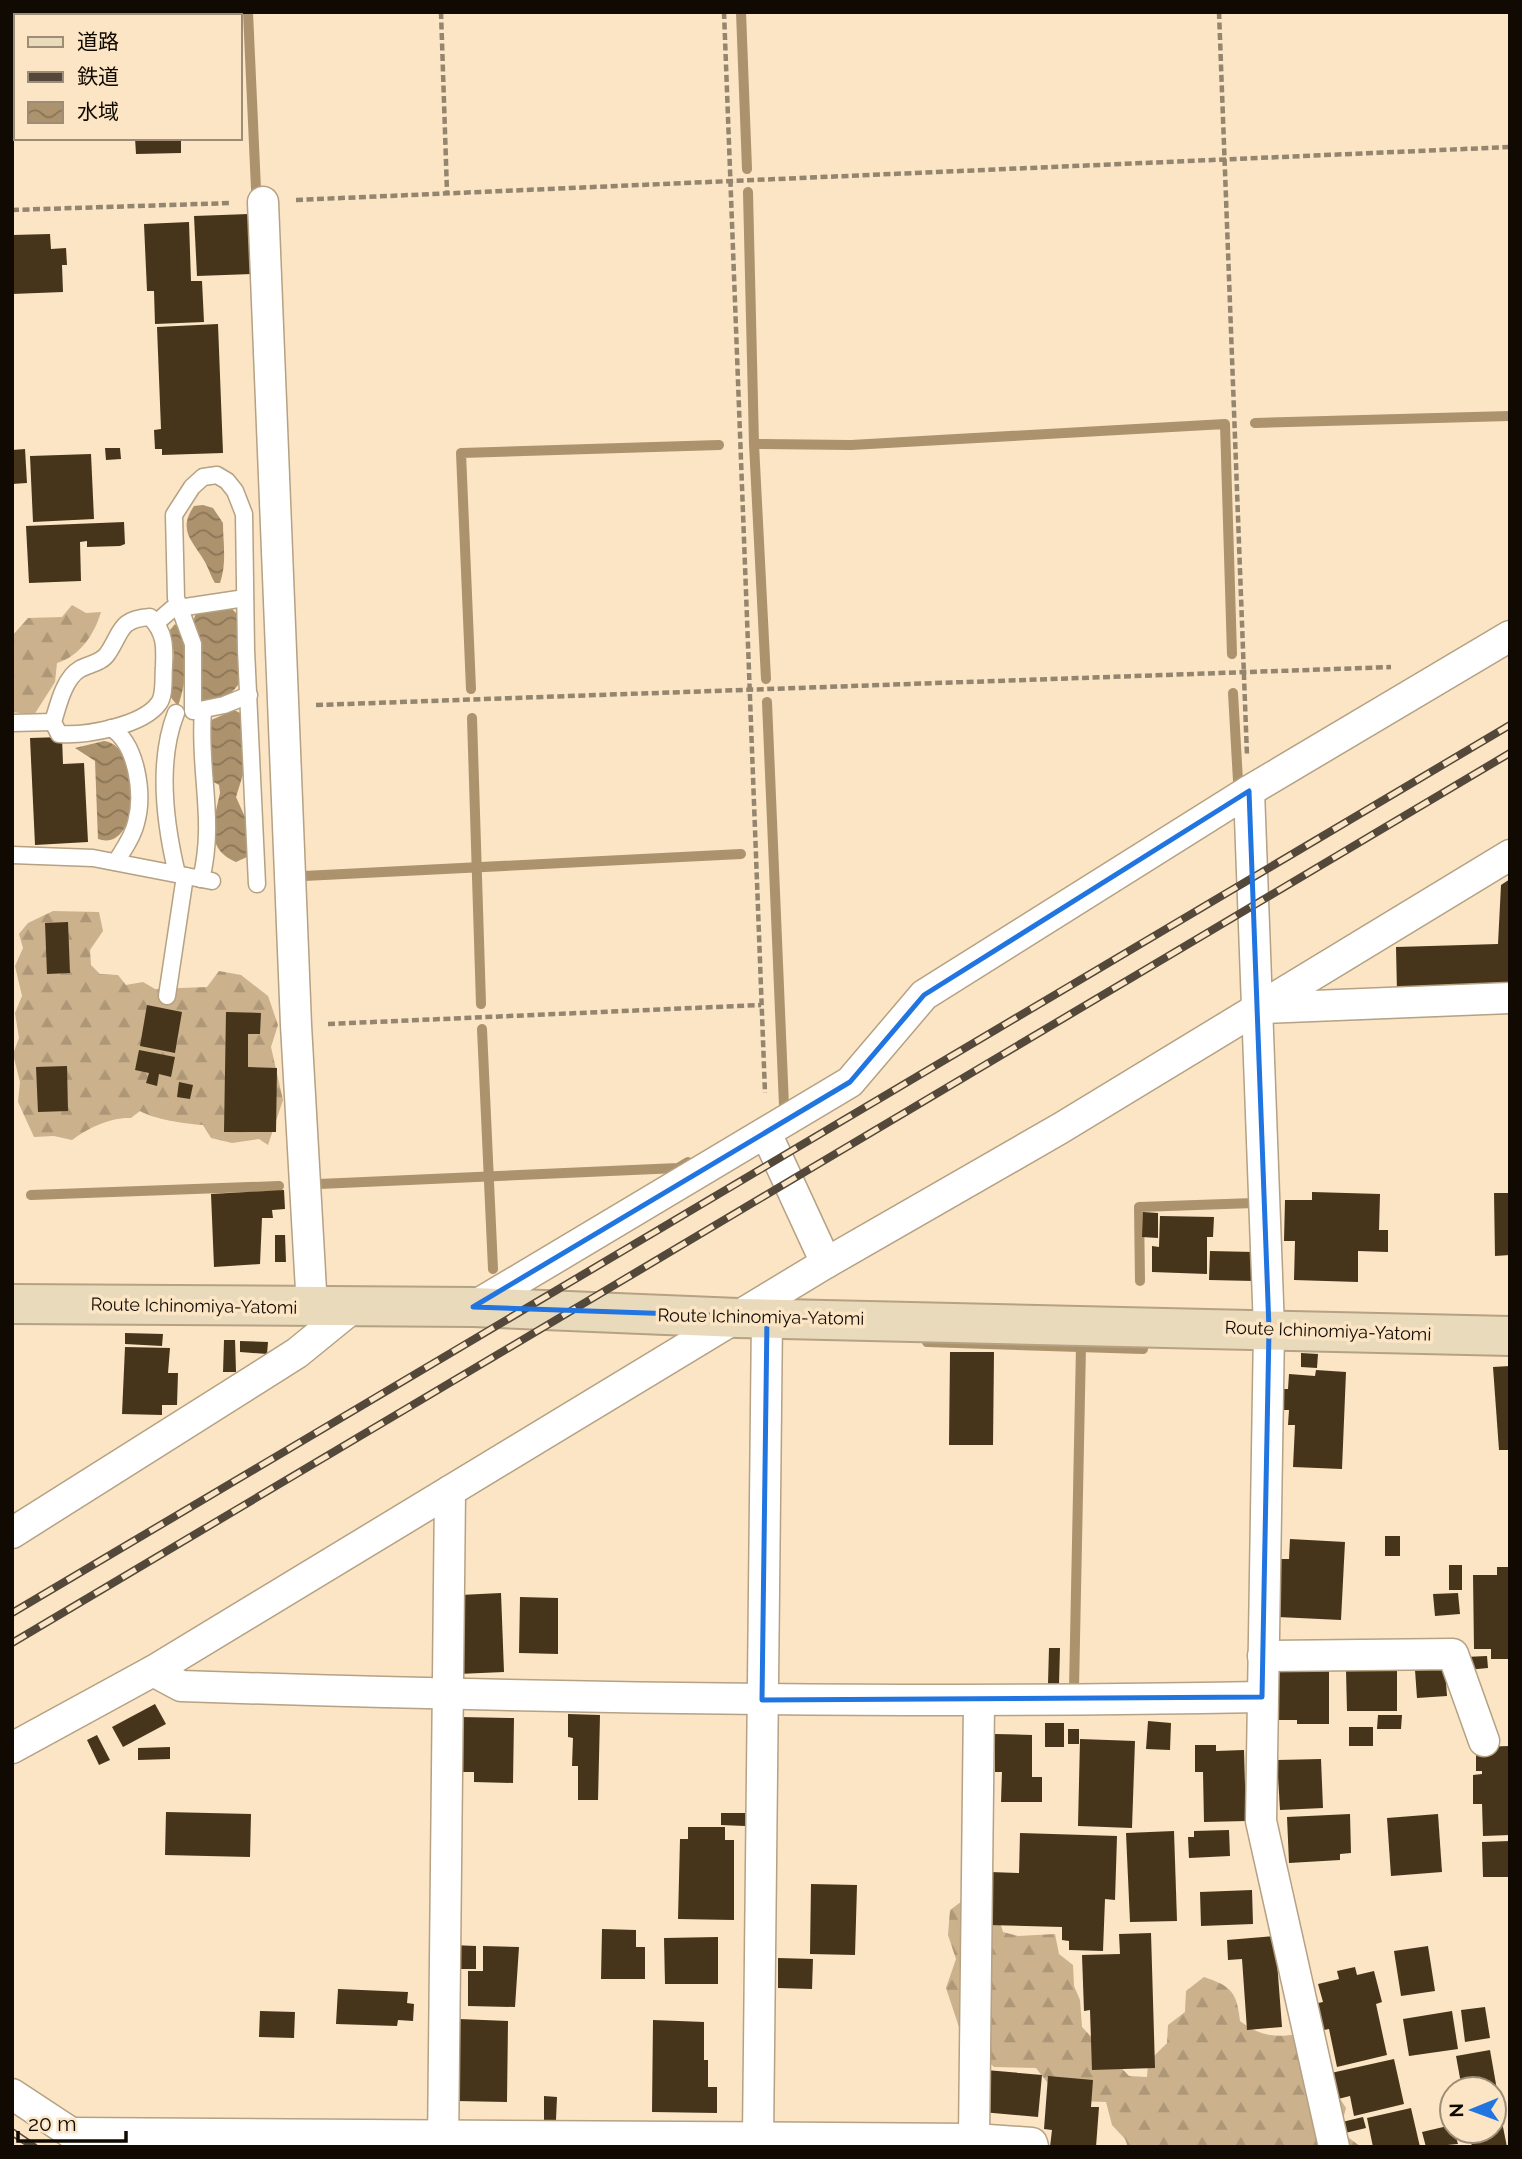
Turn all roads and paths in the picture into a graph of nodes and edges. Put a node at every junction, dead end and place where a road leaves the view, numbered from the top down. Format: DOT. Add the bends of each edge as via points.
graph roads {
  1 [pos="441,12"];
  2 [pos="724,12"];
  3 [pos="1219,12"];
  4 [pos="1510,148"];
  5 [pos="1226,160"];
  6 [pos="731,182"];
  7 [pos="447,192"];
  8 [pos="263,202"];
  9 [pos="12,210"];
  10 [pos="245,598"];
  11 [pos="180,607"];
  12 [pos="156,623"];
  13 [pos="1510,636"];
  14 [pos="1393,667"];
  15 [pos="1244,671"];
  16 [pos="751,691"];
  17 [pos="249,699"];
  18 [pos="284,706"];
  19 [pos="154,709"];
  20 [pos="198,711"];
  21 [pos="176,713"];
  22 [pos="53,722"];
  23 [pos="12,723"];
  24 [pos="111,728"];
  25 [pos="1249,792"];
  26 [pos="12,855"];
  27 [pos="1510,855"];
  28 [pos="116,862"];
  29 [pos="194,877"];
  30 [pos="257,884"];
  31 [pos="167,996"];
  32 [pos="1510,998"];
  33 [pos="761,1005"];
  34 [pos="1257,1008"];
  35 [pos="296,1026"];
  36 [pos="766,1133"];
  37 [pos="825,1264"];
  38 [pos="12,1304"];
  39 [pos="473,1307"];
  40 [pos="312,1308"];
  41 [pos="351,1308"];
  42 [pos="753,1318"];
  43 [pos="1269,1329"];
  44 [pos="1510,1336"];
  45 [pos="450,1491"];
  46 [pos="12,1533"];
  47 [pos="1263,1656"];
  48 [pos="153,1671"];
  49 [pos="448,1695"];
  50 [pos="1262,1697"];
  51 [pos="762,1700"];
  52 [pos="979,1702"];
  53 [pos="1484,1741"];
  54 [pos="12,1748"];
  55 [pos="12,2094"];
  56 [pos="758,2138"];
  57 [pos="974,2138"];
  58 [pos="81,2140"];
  59 [pos="443,2140"];
  60 [pos="1033,2147"];
  61 [pos="1334,2147"];
  1 -- 7 [label="path"];
  2 -- 6 [label="path"];
  3 -- 5 [label="path"];
  4 -- 5 [label="path"];
  5 -- 6 [label="path"];
  5 -- 15 [label="path"];
  6 -- 7 [label="path"];
  6 -- 16 [label="path"];
  7 -- 8 [label="path"];
  8 -- 9 [label="path"];
  8 -- 18 [label="street"];
  10 -- 11 [label="lane"];
  10 -- 11 [label="lane" via="241,502 217,475 204,477 174,515 173,573"];
  10 -- 17 [label="lane"];
  11 -- 12 [label="lane"];
  11 -- 20 [label="lane" via="193,644"];
  12 -- 19 [label="lane" via="162,628 165,649 161,701"];
  12 -- 22 [label="lane" via="150,617 136,618 122,627 108,655 77,670 68,681"];
  13 -- 25 [label="street"];
  14 -- 15 [label="path"];
  15 -- 16 [label="path"];
  15 -- 25 [label="path"];
  16 -- 18 [label="path"];
  16 -- 33 [label="path"];
  17 -- 18 [label="lane"];
  17 -- 20 [label="lane"];
  17 -- 30 [label="lane"];
  18 -- 35 [label="street"];
  19 -- 21 [label="lane"];
  19 -- 24 [label="lane"];
  20 -- 21 [label="lane"];
  20 -- 29 [label="lane" via="209,810"];
  21 -- 29 [label="lane" via="165,757 167,796"];
  22 -- 23 [label="lane"];
  22 -- 24 [label="lane" via="59,734"];
  24 -- 28 [label="lane" via="122,735 131,751 138,797 136,823"];
  25 -- 34 [label="street"];
  25 -- 36 [label="street" via="924,995 850,1082"];
  26 -- 28 [label="lane"];
  27 -- 34 [label="street"];
  28 -- 29 [label="lane"];
  29 -- 31 [label="lane"];
  32 -- 34 [label="street"];
  33 -- 35 [label="path"];
  33 -- 36 [label="path"];
  34 -- 37 [label="street"];
  34 -- 43 [label="street"];
  35 -- 40 [label="street"];
  36 -- 37 [label="street"];
  36 -- 39 [label="street"];
  37 -- 42 [label="street"];
  38 -- 40 [label="main road, Route Ichinomiya-Yatomi"];
  39 -- 41 [label="main road, Route Ichinomiya-Yatomi"];
  39 -- 42 [label="main road, Route Ichinomiya-Yatomi"];
  40 -- 41 [label="main road, Route Ichinomiya-Yatomi"];
  41 -- 46 [label="street" via="297,1353"];
  42 -- 43 [label="main road, Route Ichinomiya-Yatomi"];
  42 -- 45 [label="street"];
  42 -- 51 [label="street"];
  43 -- 44 [label="main road, Route Ichinomiya-Yatomi"];
  43 -- 47 [label="street"];
  45 -- 48 [label="street"];
  45 -- 49 [label="street"];
  47 -- 50 [label="street"];
  47 -- 53 [label="street" via="1453,1654"];
  48 -- 49 [label="street" via="181,1686"];
  48 -- 54 [label="street"];
  49 -- 51 [label="street"];
  49 -- 59 [label="street"];
  50 -- 52 [label="street"];
  50 -- 61 [label="street" via="1261,1821"];
  51 -- 52 [label="street"];
  51 -- 56 [label="street"];
  52 -- 57 [label="street"];
  55 -- 58 [label="street"];
  56 -- 57 [label="street"];
  56 -- 59 [label="street"];
  57 -- 60 [label="street" via="1032,2143"];
  58 -- 59 [label="street"];
}
